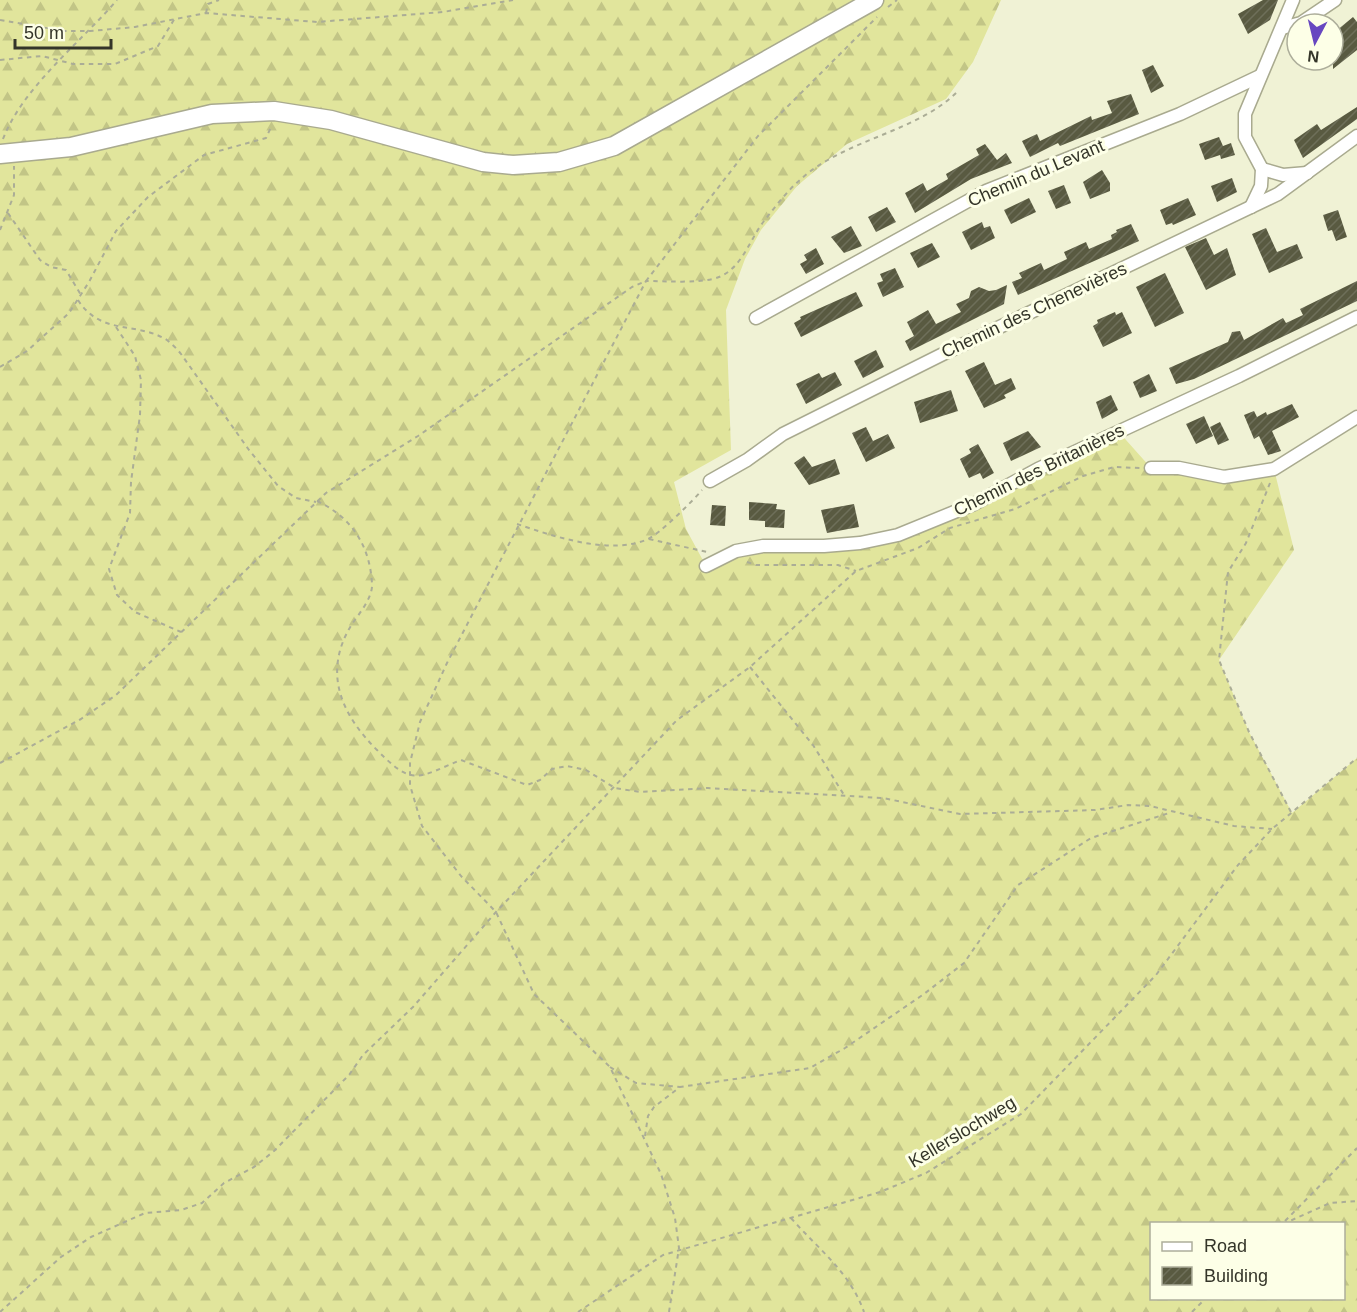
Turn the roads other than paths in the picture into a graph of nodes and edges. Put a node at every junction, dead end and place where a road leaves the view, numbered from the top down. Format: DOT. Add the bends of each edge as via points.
graph roads {
  1 [pos="874,0"];
  2 [pos="1293,0"];
  3 [pos="1335,0"];
  4 [pos="1282,28"];
  5 [pos="1260,76"];
  6 [pos="1357,136"];
  7 [pos="5,154"];
  8 [pos="1262,169"];
  9 [pos="1307,173"];
  10 [pos="1251,207"];
  11 [pos="756,318"];
  12 [pos="1357,318"];
  13 [pos="1357,417"];
  14 [pos="1151,468"];
  15 [pos="710,481"];
  16 [pos="710,563"];
  1 -- 7 [label="street" via="614,146 559,162 483,162 331,120 274,111 212,114 72,147"];
  2 -- 4 [label="street"];
  3 -- 4 [label="street" via="1301,23"];
  4 -- 5 [label="street"];
  5 -- 8 [label="street" via="1245,114 1245,137"];
  5 -- 11 [label="street, Chemin du Levant" via="1180,114 986,191"];
  6 -- 9 [label="street, Chemin des Chenevières"];
  8 -- 9 [label="street" via="1282,175"];
  8 -- 10 [label="street" via="1261,186"];
  9 -- 10 [label="street, Chemin des Chenevières"];
  10 -- 15 [label="street, Chemin des Chenevières" via="783,434"];
  12 -- 16 [label="street, Chemin des Britanières" via="1038,469 974,504 898,535 860,543 763,546 736,551"];
  13 -- 14 [label="street" via="1274,469 1224,477 1179,468"];
}
